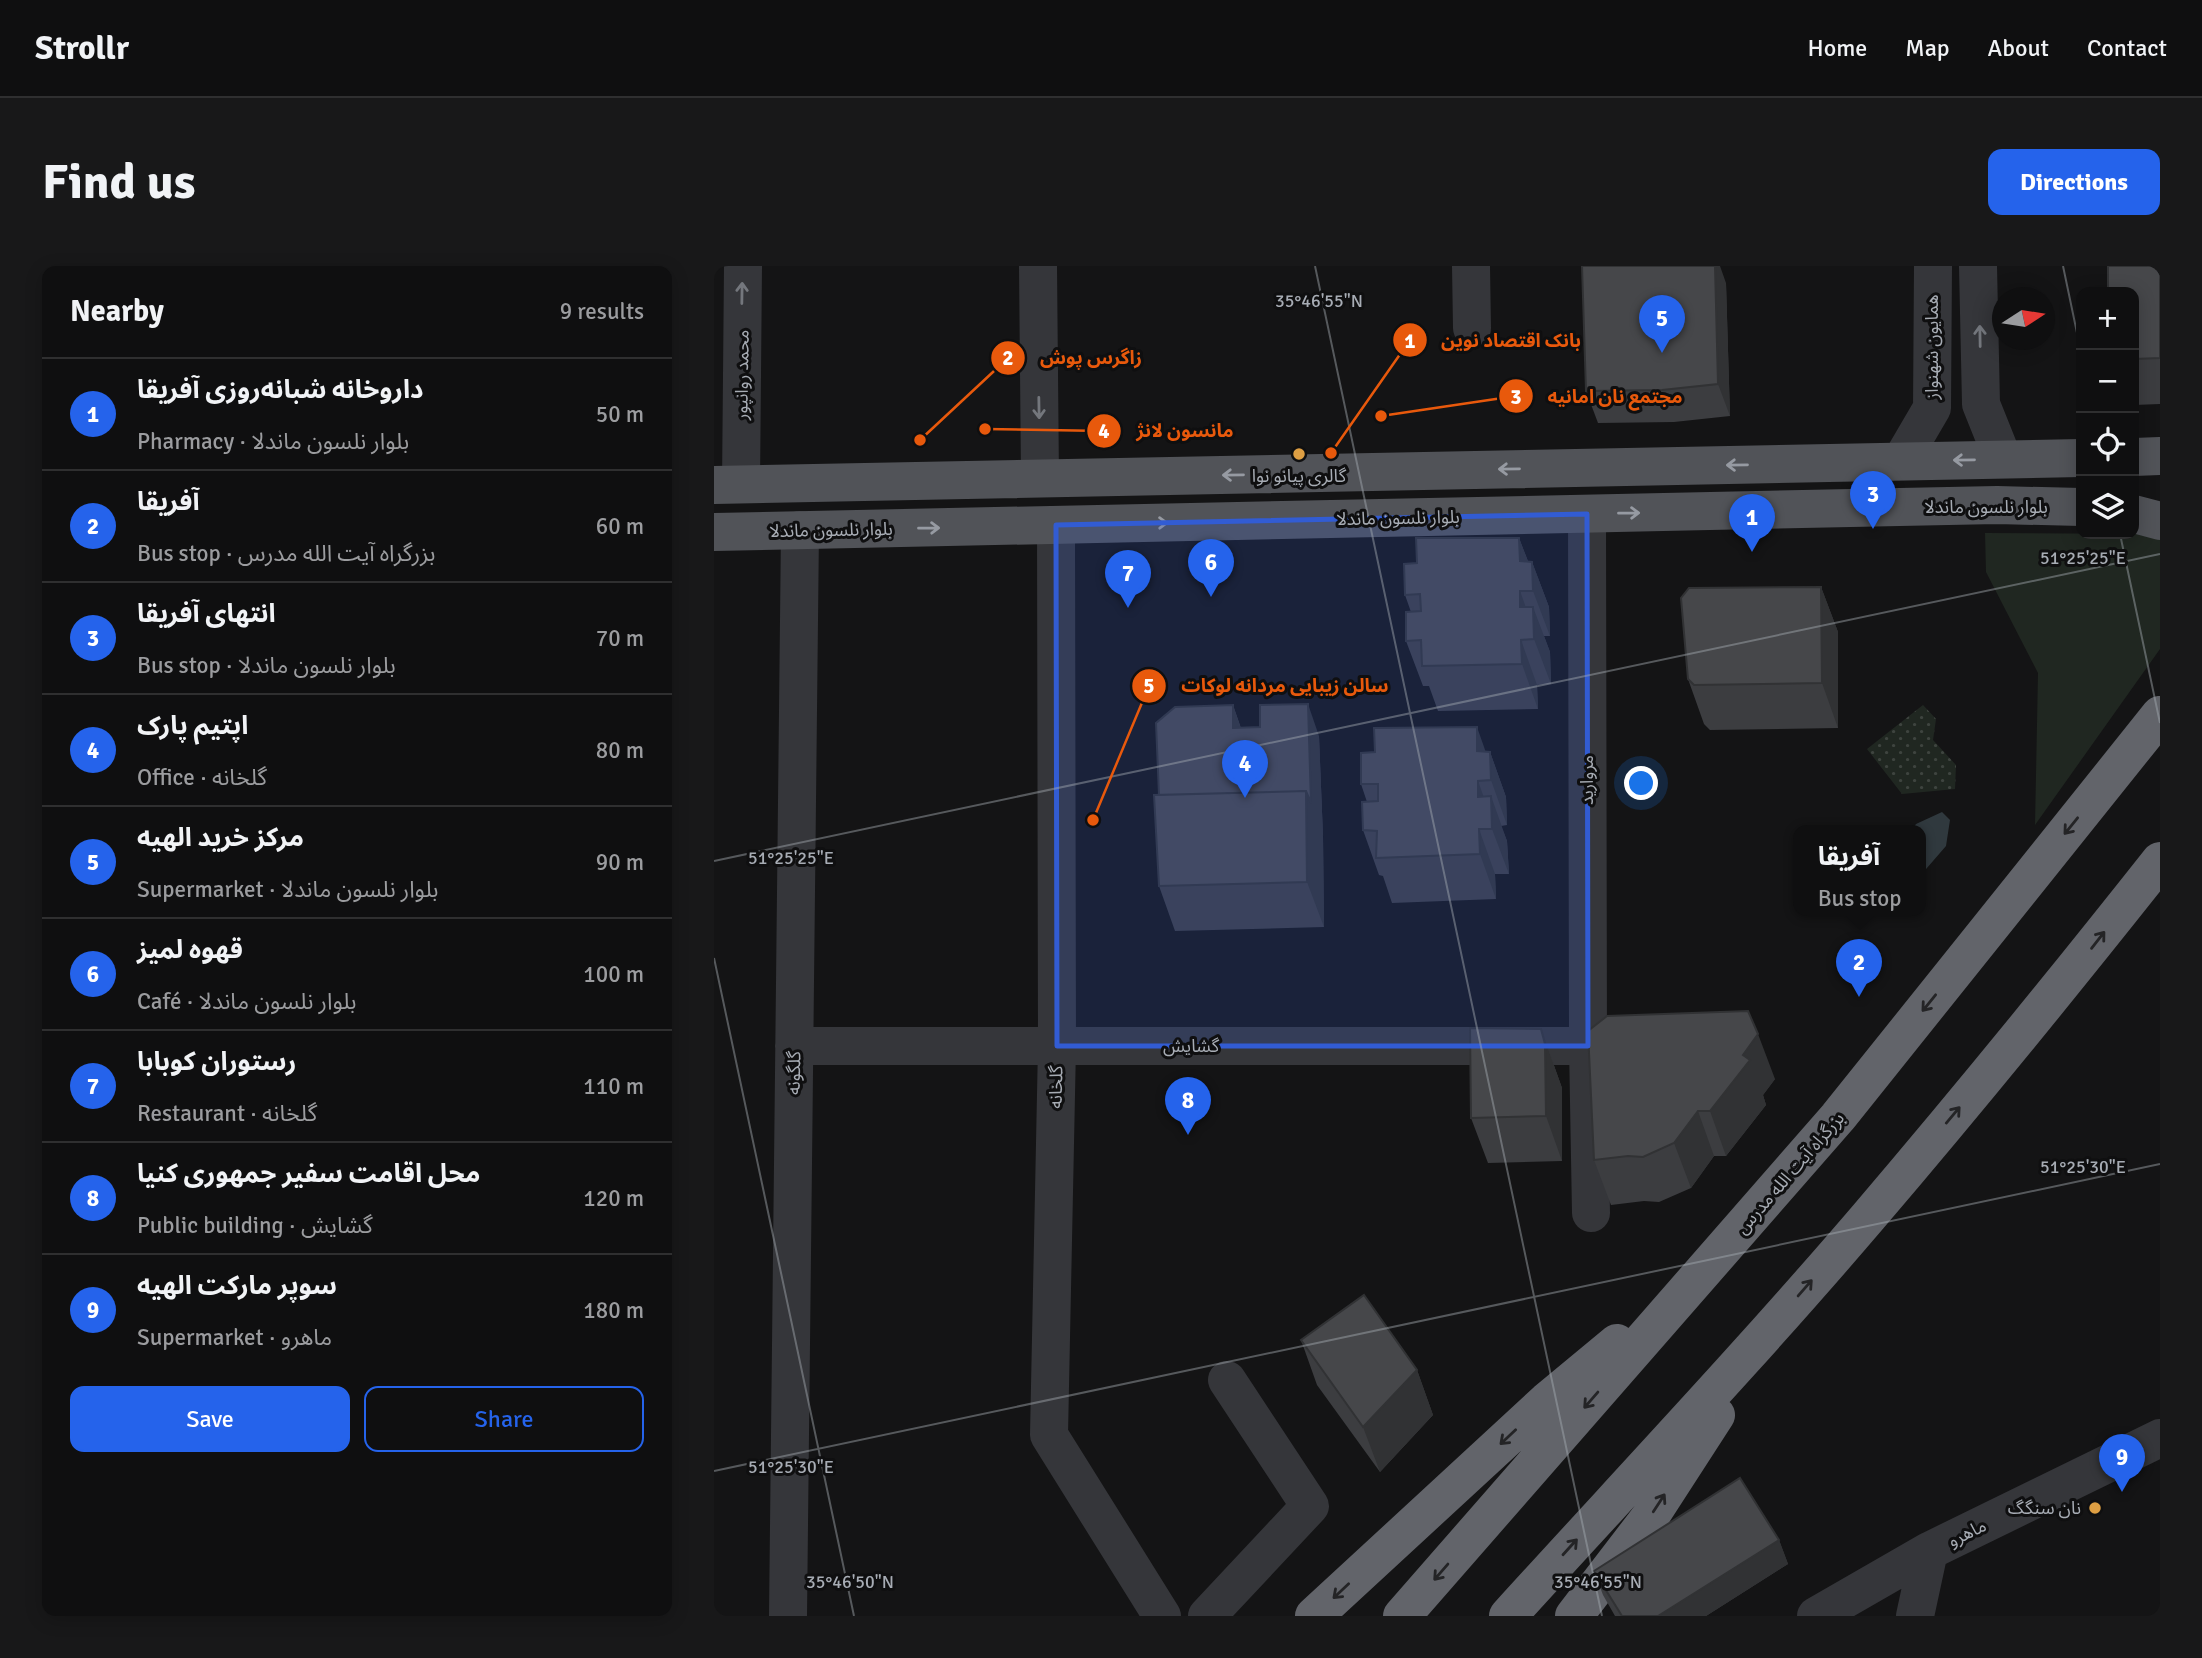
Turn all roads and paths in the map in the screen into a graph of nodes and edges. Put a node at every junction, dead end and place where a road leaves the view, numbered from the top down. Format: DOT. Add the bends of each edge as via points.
graph roads {
  1 [pos="743,266"];
  2 [pos="1038,266"];
  3 [pos="1471,266"];
  4 [pos="1933,266"];
  5 [pos="1979,266"];
  6 [pos="1472,328"];
  7 [pos="2160,456"];
  8 [pos="2139,457"];
  9 [pos="2076,458"];
  10 [pos="2003,459"];
  11 [pos="1901,461"];
  12 [pos="1040,478"];
  13 [pos="727,484"];
  14 [pos="2076,507"];
  15 [pos="1587,514"];
  16 [pos="2139,515"];
  17 [pos="2160,521"];
  18 [pos="1056,525"];
  19 [pos="800,530"];
  20 [pos="714,532"];
  21 [pos="2160,691"];
  22 [pos="2160,715"];
  23 [pos="2107,781"];
  24 [pos="2160,861"];
  25 [pos="794,1046"];
  26 [pos="1057,1046"];
  27 [pos="1588,1046"];
  28 [pos="1591,1213"];
  29 [pos="1710,1265"];
  30 [pos="1776,1322"];
  31 [pos="1227,1380"];
  32 [pos="2160,1438"];
  33 [pos="1929,1551"];
  34 [pos="788,1616"];
  35 [pos="1162,1616"];
  36 [pos="1207,1616"];
  37 [pos="1314,1616"];
  38 [pos="1402,1616"];
  39 [pos="1508,1616"];
  40 [pos="1574,1616"];
  41 [pos="1816,1616"];
  42 [pos="1915,1616"];
  13 -- 1 [label="street, محمد روانپور, one-way"];
  2 -- 12 [label="street, one-way"];
  3 -- 6 [label="street"];
  4 -- 11 [label="street, همایون شهنواز" via="1933,408"];
  10 -- 5 [label="street, one-way" via="1981,404"];
  7 -- 8 [label="main road"];
  9 -- 10 [label="main road"];
  10 -- 11 [label="main road, one-way"];
  11 -- 12 [label="main road, one-way"];
  12 -- 13 [label="main road"];
  15 -- 14 [label="main road, بلوار نلسون ماندلا, one-way"];
  18 -- 15 [label="main road, بلوار نلسون ماندلا, one-way"];
  15 -- 27 [label="street, مروارید"];
  16 -- 17 [label="main road"];
  19 -- 18 [label="main road, بلوار نلسون ماندلا, one-way"];
  18 -- 26 [label="street, گلخانه"];
  19 -- 20 [label="main road, بلوار نلسون ماندلا"];
  19 -- 25 [label="street, گلگونه"];
  21 -- 23 [label="main road"];
  22 -- 23 [label="highway, بزرگراه آیت الله مدرس"];
  23 -- 29 [label="highway, بزرگراه آیت الله مدرس, one-way" via="1838,1117"];
  30 -- 24 [label="highway, one-way" via="2054,996"];
  25 -- 26 [label="street, گشایش"];
  25 -- 34 [label="street, گلگونه"];
  26 -- 27 [label="street, گشایش"];
  26 -- 35 [label="street, گلخانه" via="1049,1435"];
  27 -- 28 [label="street, مروارید"];
  29 -- 37 [label="highway, one-way" via="1547,1401"];
  29 -- 38 [label="highway, بزرگراه آیت الله مدرس, one-way"];
  39 -- 30 [label="highway, one-way"];
  40 -- 30 [label="highway, one-way" via="1650,1517"];
  31 -- 36 [label="street" via="1310,1506"];
  32 -- 33 [label="street, ماهرو"];
  33 -- 41 [label="street, ماهرو"];
  33 -- 42 [label="street"];
}
